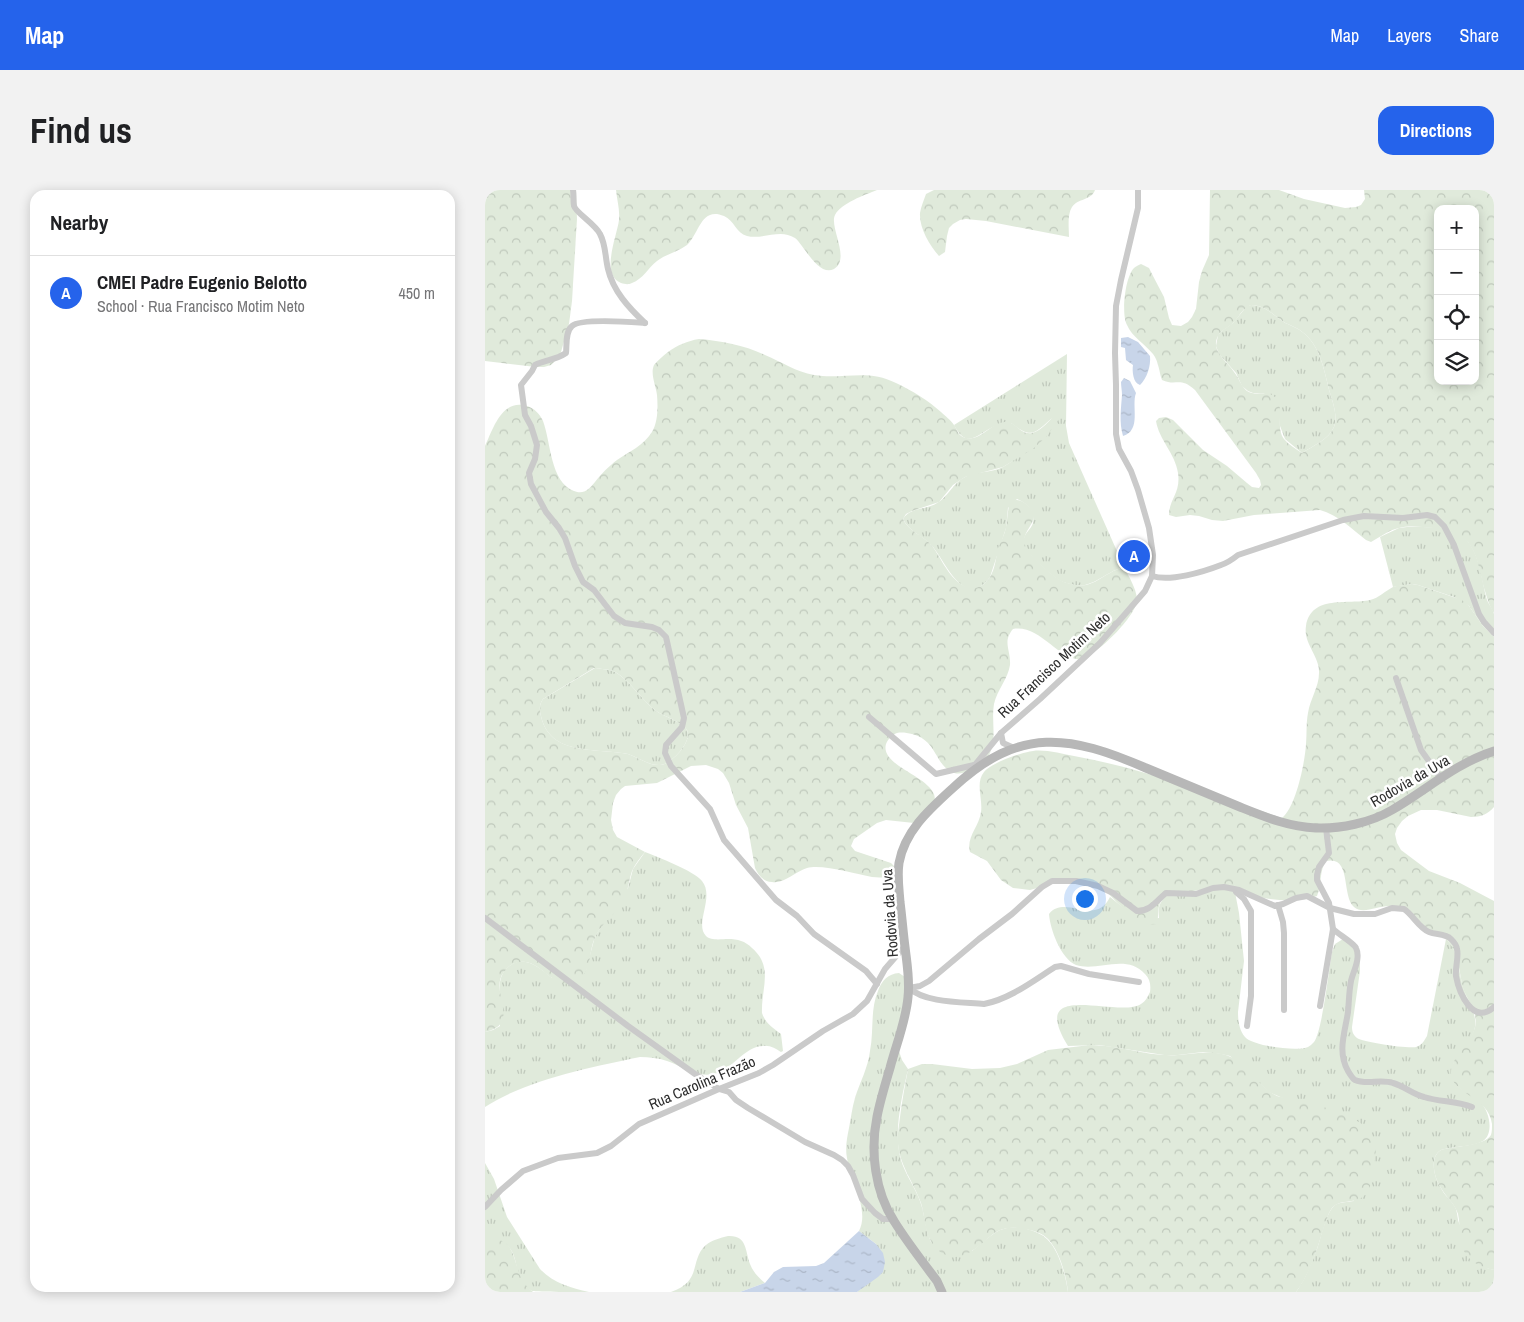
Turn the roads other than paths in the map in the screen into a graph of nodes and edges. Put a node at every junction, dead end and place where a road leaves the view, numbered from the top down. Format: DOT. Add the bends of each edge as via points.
graph roads {
  1 [pos="573,190"];
  2 [pos="1138,190"];
  3 [pos="1152,576"];
  4 [pos="1494,633"];
  5 [pos="1396,678"];
  6 [pos="869,717"];
  7 [pos="1001,732"];
  8 [pos="1014,748"];
  9 [pos="1494,751"];
  10 [pos="974,765"];
  11 [pos="967,775"];
  12 [pos="1441,778"];
  13 [pos="1326,828"];
  14 [pos="1234,889"];
  15 [pos="1278,905"];
  16 [pos="1330,908"];
  17 [pos="485,918"];
  18 [pos="1333,929"];
  19 [pos="905,946"];
  20 [pos="1139,982"];
  21 [pos="877,984"];
  22 [pos="909,988"];
  23 [pos="1320,1006"];
  24 [pos="1494,1007"];
  25 [pos="1284,1010"];
  26 [pos="1247,1026"];
  27 [pos="719,1089"];
  28 [pos="1472,1107"];
  29 [pos="485,1207"];
  30 [pos="893,1219"];
  31 [pos="942,1292"];
  1 -- 21 [label="street" via="574,206 602,238 608,271 617,289 627,306 645,323 585,322 572,326 568,331 566,353 535,364 521,385 525,415 537,445 529,473 531,484 565,538 583,582 594,590 614,616 625,623 659,630 666,636 684,718 682,727 666,745 665,753 671,766 710,809 724,840 776,900 814,934 866,971"];
  2 -- 3 [label="street, Rua Francisco Motim Neto" via="1138,208 1116,306 1116,434 1149,528"];
  3 -- 4 [label="street" via="1161,579 1182,576 1223,565 1238,556 1343,520 1364,516 1403,518 1427,515 1435,517 1444,526 1479,614"];
  3 -- 7 [label="street, Rua Francisco Motim Neto" via="1145,591 1100,644"];
  5 -- 12 [label="street" via="1421,750"];
  6 -- 10 [label="street" via="936,774"];
  7 -- 8 [label="street" via="1003,743"];
  7 -- 10 [label="street, Rua Francisco Motim Neto"];
  8 -- 11 [label="street, Rodovia da Uva" via="993,757"];
  8 -- 13 [label="street, Rodovia da Uva" via="1049,742 1085,745 1271,819 1295,826"];
  9 -- 12 [label="street, Rodovia da Uva"];
  10 -- 11 [label="street, Rua Francisco Motim Neto"];
  11 -- 19 [label="street, Rodovia da Uva" via="917,823 904,845 898,876"];
  12 -- 13 [label="street, Rodovia da Uva" via="1390,812 1355,824"];
  13 -- 16 [label="street" via="1329,852 1319,867 1317,880"];
  14 -- 15 [label="street"];
  14 -- 22 [label="street" via="1219,887 1196,894 1166,893 1147,910 1137,911 1098,886 1076,881 1052,881 929,981"];
  14 -- 26 [label="street" via="1251,912 1251,996"];
  15 -- 16 [label="street" via="1307,896"];
  15 -- 25 [label="street" via="1284,932"];
  16 -- 18 [label="street"];
  16 -- 24 [label="street" via="1365,915 1392,908 1403,909 1429,932 1451,939 1457,949 1456,975 1470,1007 1484,1014"];
  17 -- 27 [label="street" via="627,1026"];
  18 -- 23 [label="street"];
  18 -- 28 [label="street" via="1353,944 1358,954 1341,1054 1349,1073 1363,1082 1393,1082 1423,1097"];
  19 -- 21 [label="street, Rua Carolina Frazão"];
  19 -- 22 [label="street, Rodovia da Uva"];
  20 -- 22 [label="street" via="1061,966 991,1003 924,997"];
  21 -- 27 [label="street, Rua Carolina Frazão" via="867,1001 853,1014 759,1073"];
  22 -- 30 [label="street, Rodovia da Uva" via="875,1132 876,1168 883,1199"];
  27 -- 29 [label="street, Rua Carolina Frazão" via="639,1124 597,1153 558,1158 523,1171"];
  27 -- 30 [label="street" via="729,1092 748,1108 805,1142 842,1160 848,1166 862,1199 875,1214 883,1219"];
  30 -- 31 [label="street, Rodovia da Uva"];
}
